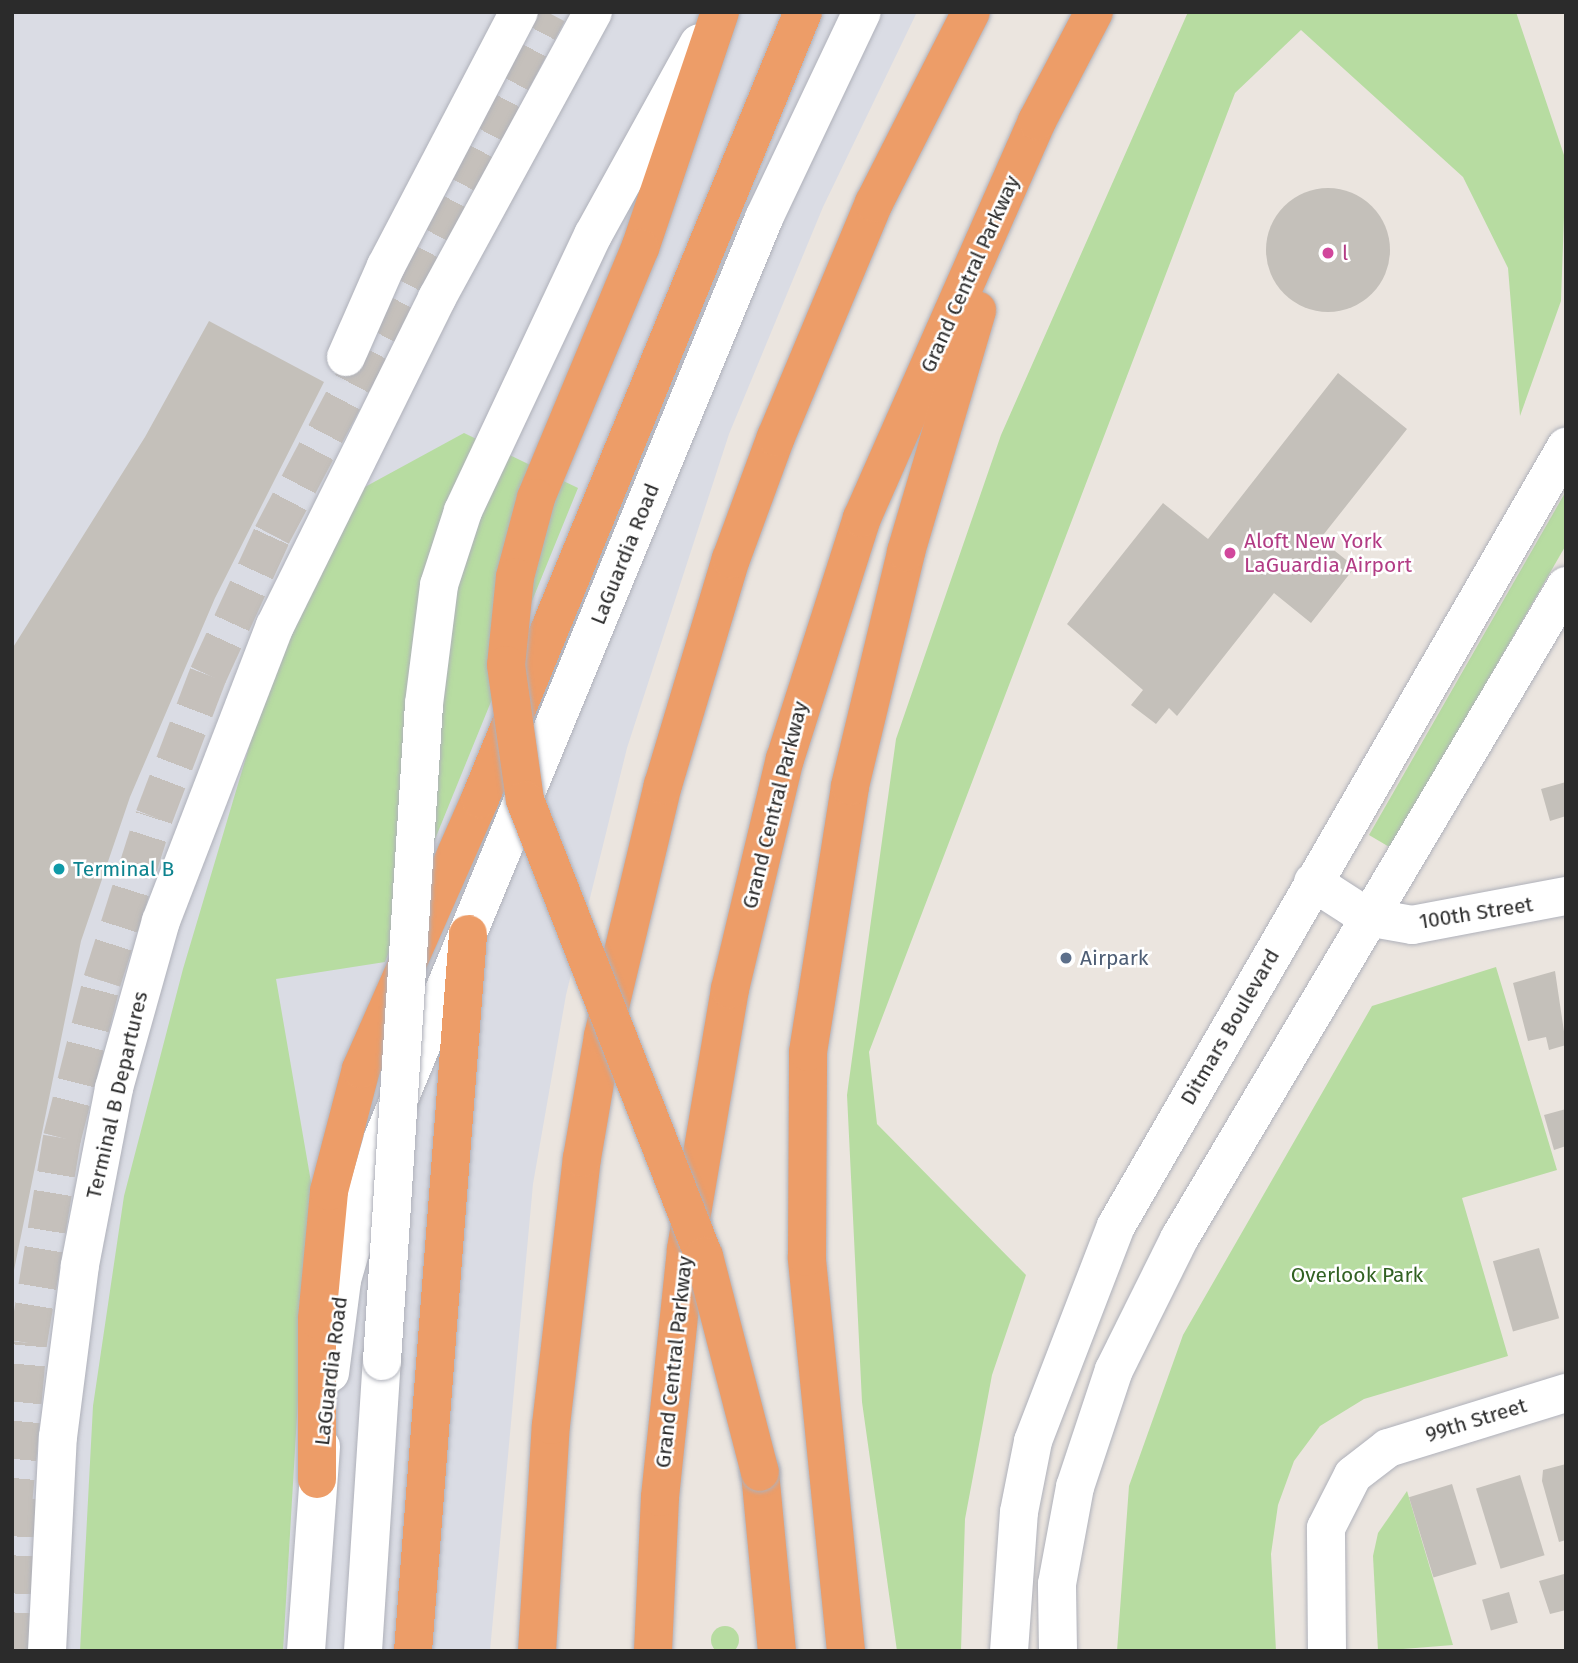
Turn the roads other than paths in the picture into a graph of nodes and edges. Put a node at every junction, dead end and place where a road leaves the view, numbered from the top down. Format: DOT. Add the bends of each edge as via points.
graph roads {
  1 [pos="519,12"];
  2 [pos="593,12"];
  3 [pos="718,12"];
  4 [pos="803,12"];
  5 [pos="862,12"];
  6 [pos="971,12"];
  7 [pos="1094,12"];
  8 [pos="1037,121"];
  9 [pos="346,356"];
  10 [pos="1566,447"];
  11 [pos="1566,586"];
  12 [pos="1313,882"];
  13 [pos="1566,896"];
  14 [pos="1367,917"];
  15 [pos="468,934"];
  16 [pos="1566,1393"];
  17 [pos="317,1479"];
  18 [pos="47,1651"];
  19 [pos="306,1651"];
  20 [pos="363,1651"];
  21 [pos="413,1651"];
  22 [pos="537,1651"];
  23 [pos="653,1651"];
  24 [pos="777,1651"];
  25 [pos="846,1651"];
  26 [pos="1009,1651"];
  27 [pos="1058,1651"];
  28 [pos="1327,1651"];
  1 -- 9 [label="street" via="386,266"];
  2 -- 18 [label="street, Terminal B Departures" via="437,298 303,567 246,691 191,836 114,1088 66,1363"];
  3 -- 20 [label="street, bridge" via="593,235 474,487 439,585 424,704"];
  3 -- 24 [label="highway, bridge" via="640,248 536,498 515,577 506,665 525,800 704,1256 737,1366 760,1472"];
  4 -- 17 [label="highway" via="480,799 361,1069 329,1191 317,1320"];
  5 -- 15 [label="street, LaGuardia Road" via="764,218"];
  6 -- 22 [label="highway" via="874,203 781,424 727,572 663,785 603,1036 582,1158 551,1425"];
  7 -- 8 [label="highway, Grand Central Parkway"];
  8 -- 23 [label="highway, Grand Central Parkway" via="862,518 819,639 758,864 686,1249 660,1497"];
  8 -- 25 [label="highway" via="906,552 849,786 815,994 805,1126 807,1257"];
  10 -- 12 [label="street, Ditmars Boulevard"];
  11 -- 14 [label="street"];
  12 -- 14 [label="street, 100th Street"];
  12 -- 26 [label="street, Ditmars Boulevard" via="1116,1226 1060,1365 1034,1441 1019,1512"];
  13 -- 14 [label="street, 100th Street" via="1412,925"];
  14 -- 27 [label="street" via="1179,1239 1114,1370 1075,1487 1058,1584"];
  15 -- 17 [label="street, LaGuardia Road" via="383,1138 354,1231"];
  15 -- 21 [label="highway"];
  16 -- 28 [label="street, 99th Street" via="1388,1448 1353,1475 1325,1528"];
  17 -- 19 [label="street, LaGuardia Road"];
}
